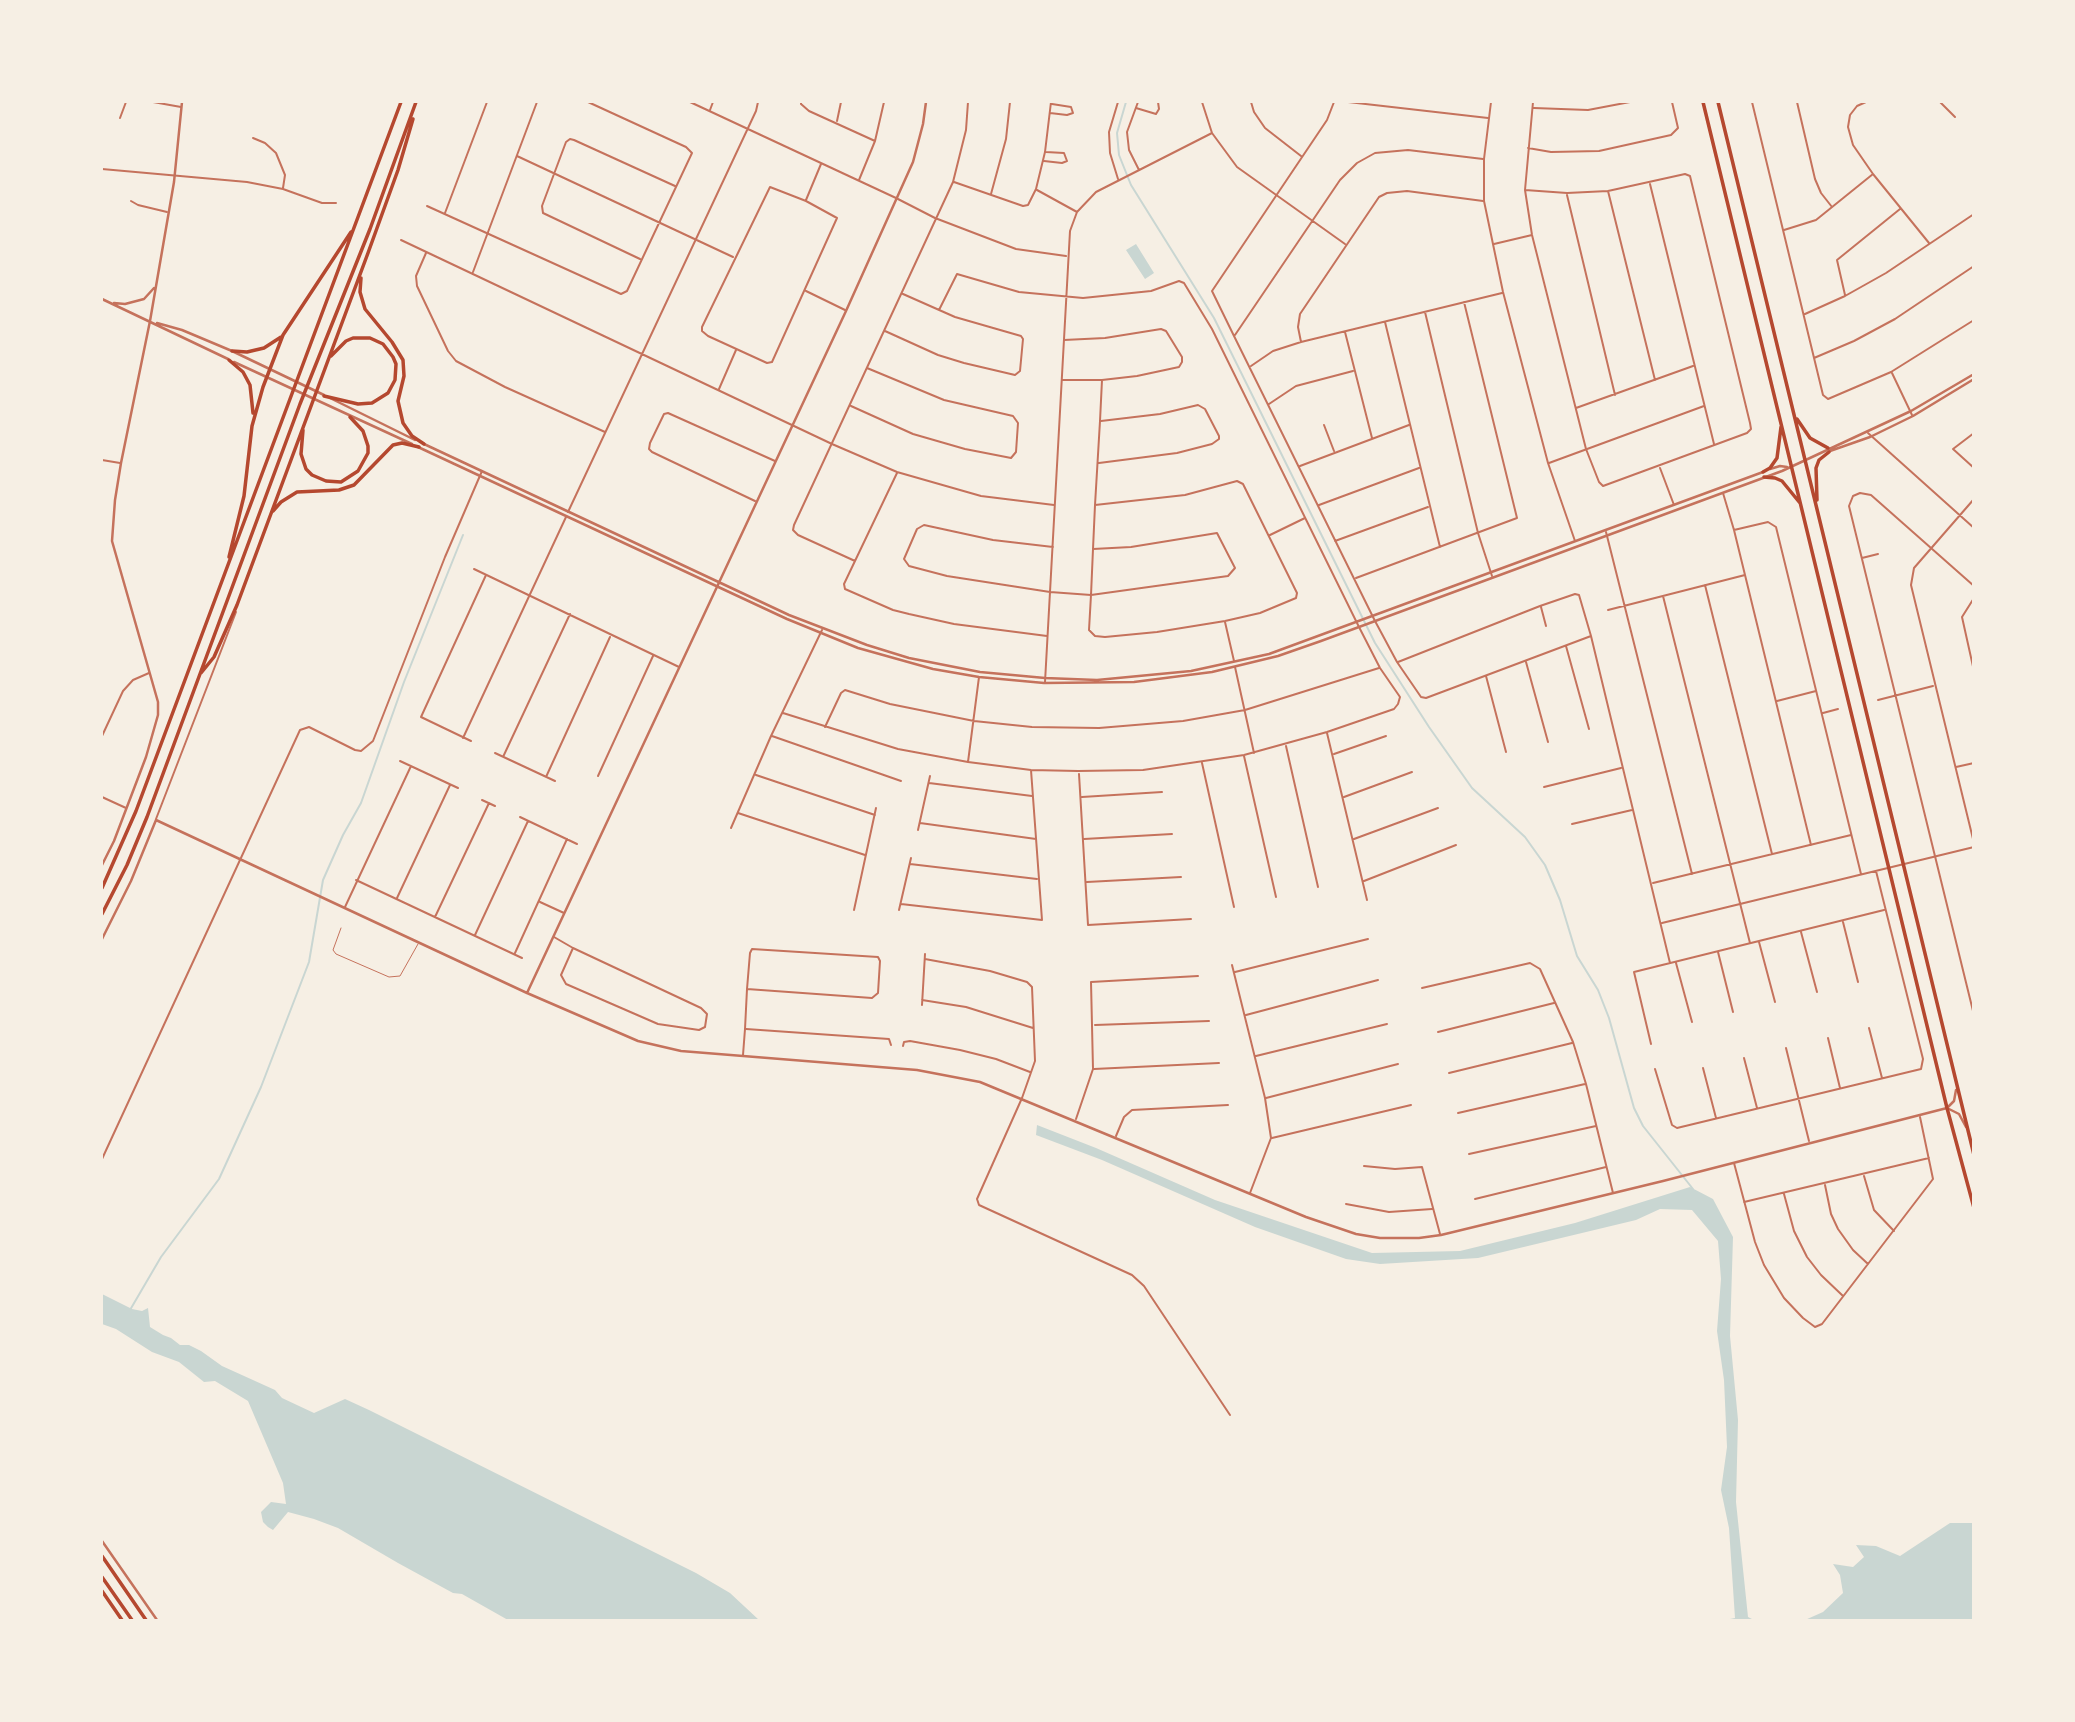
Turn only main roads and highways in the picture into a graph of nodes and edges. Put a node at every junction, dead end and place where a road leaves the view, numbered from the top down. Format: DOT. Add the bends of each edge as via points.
graph roads {
  1 [pos="401,102"];
  2 [pos="416,102"];
  3 [pos="1703,102"];
  4 [pos="1718,102"];
  5 [pos="414,110"];
  6 [pos="354,229"];
  7 [pos="363,267"];
  8 [pos="283,335"];
  9 [pos="232,351"];
  10 [pos="229,360"];
  11 [pos="328,360"];
  12 [pos="324,396"];
  13 [pos="350,416"];
  14 [pos="1795,416"];
  15 [pos="307,417"];
  16 [pos="1782,425"];
  17 [pos="252,426"];
  18 [pos="1801,505"];
  19 [pos="1817,506"];
  20 [pos="270,516"];
  21 [pos="226,569"];
  22 [pos="198,676"];
  23 [pos="102,888"];
  24 [pos="102,914"];
  25 [pos="1973,1155"];
  26 [pos="1973,1208"];
  27 [pos="102,1556"];
  28 [pos="102,1577"];
  29 [pos="102,1591"];
  30 [pos="122,1620"];
  31 [pos="132,1620"];
  32 [pos="146,1620"];
  1 -- 6 [label="main road"];
  2 -- 5 [label="main road"];
  3 -- 16 [label="main road"];
  4 -- 14 [label="main road"];
  5 -- 7 [label="main road"];
  5 -- 22 [label="main road"];
  6 -- 8 [label="main road"];
  6 -- 21 [label="main road"];
  7 -- 11 [label="main road"];
  7 -- 20 [label="main road" via="363,304 403,360 400,415 422,446 393,445 354,485 297,492"];
  8 -- 9 [label="main road" via="264,348"];
  8 -- 17 [label="main road"];
  10 -- 17 [label="main road" via="250,385"];
  11 -- 12 [label="main road" via="346,341 370,338 388,349 397,373 388,393 372,403"];
  11 -- 15 [label="main road"];
  13 -- 15 [label="main road" via="363,431 368,453 353,476 334,482 313,475 303,461 300,446"];
  14 -- 19 [label="main road"];
  14 -- 19 [label="main road" via="1810,438 1827,450 1816,468"];
  15 -- 20 [label="main road"];
  16 -- 18 [label="main road"];
  16 -- 18 [label="main road" via="1777,458 1764,474 1782,481"];
  17 -- 21 [label="main road" via="244,496"];
  18 -- 26 [label="main road"];
  19 -- 25 [label="main road"];
  20 -- 22 [label="main road" via="214,657"];
  21 -- 23 [label="main road" via="131,824"];
  22 -- 24 [label="main road" via="137,843"];
  27 -- 32 [label="main road"];
  28 -- 31 [label="main road"];
  29 -- 30 [label="main road"];
}
